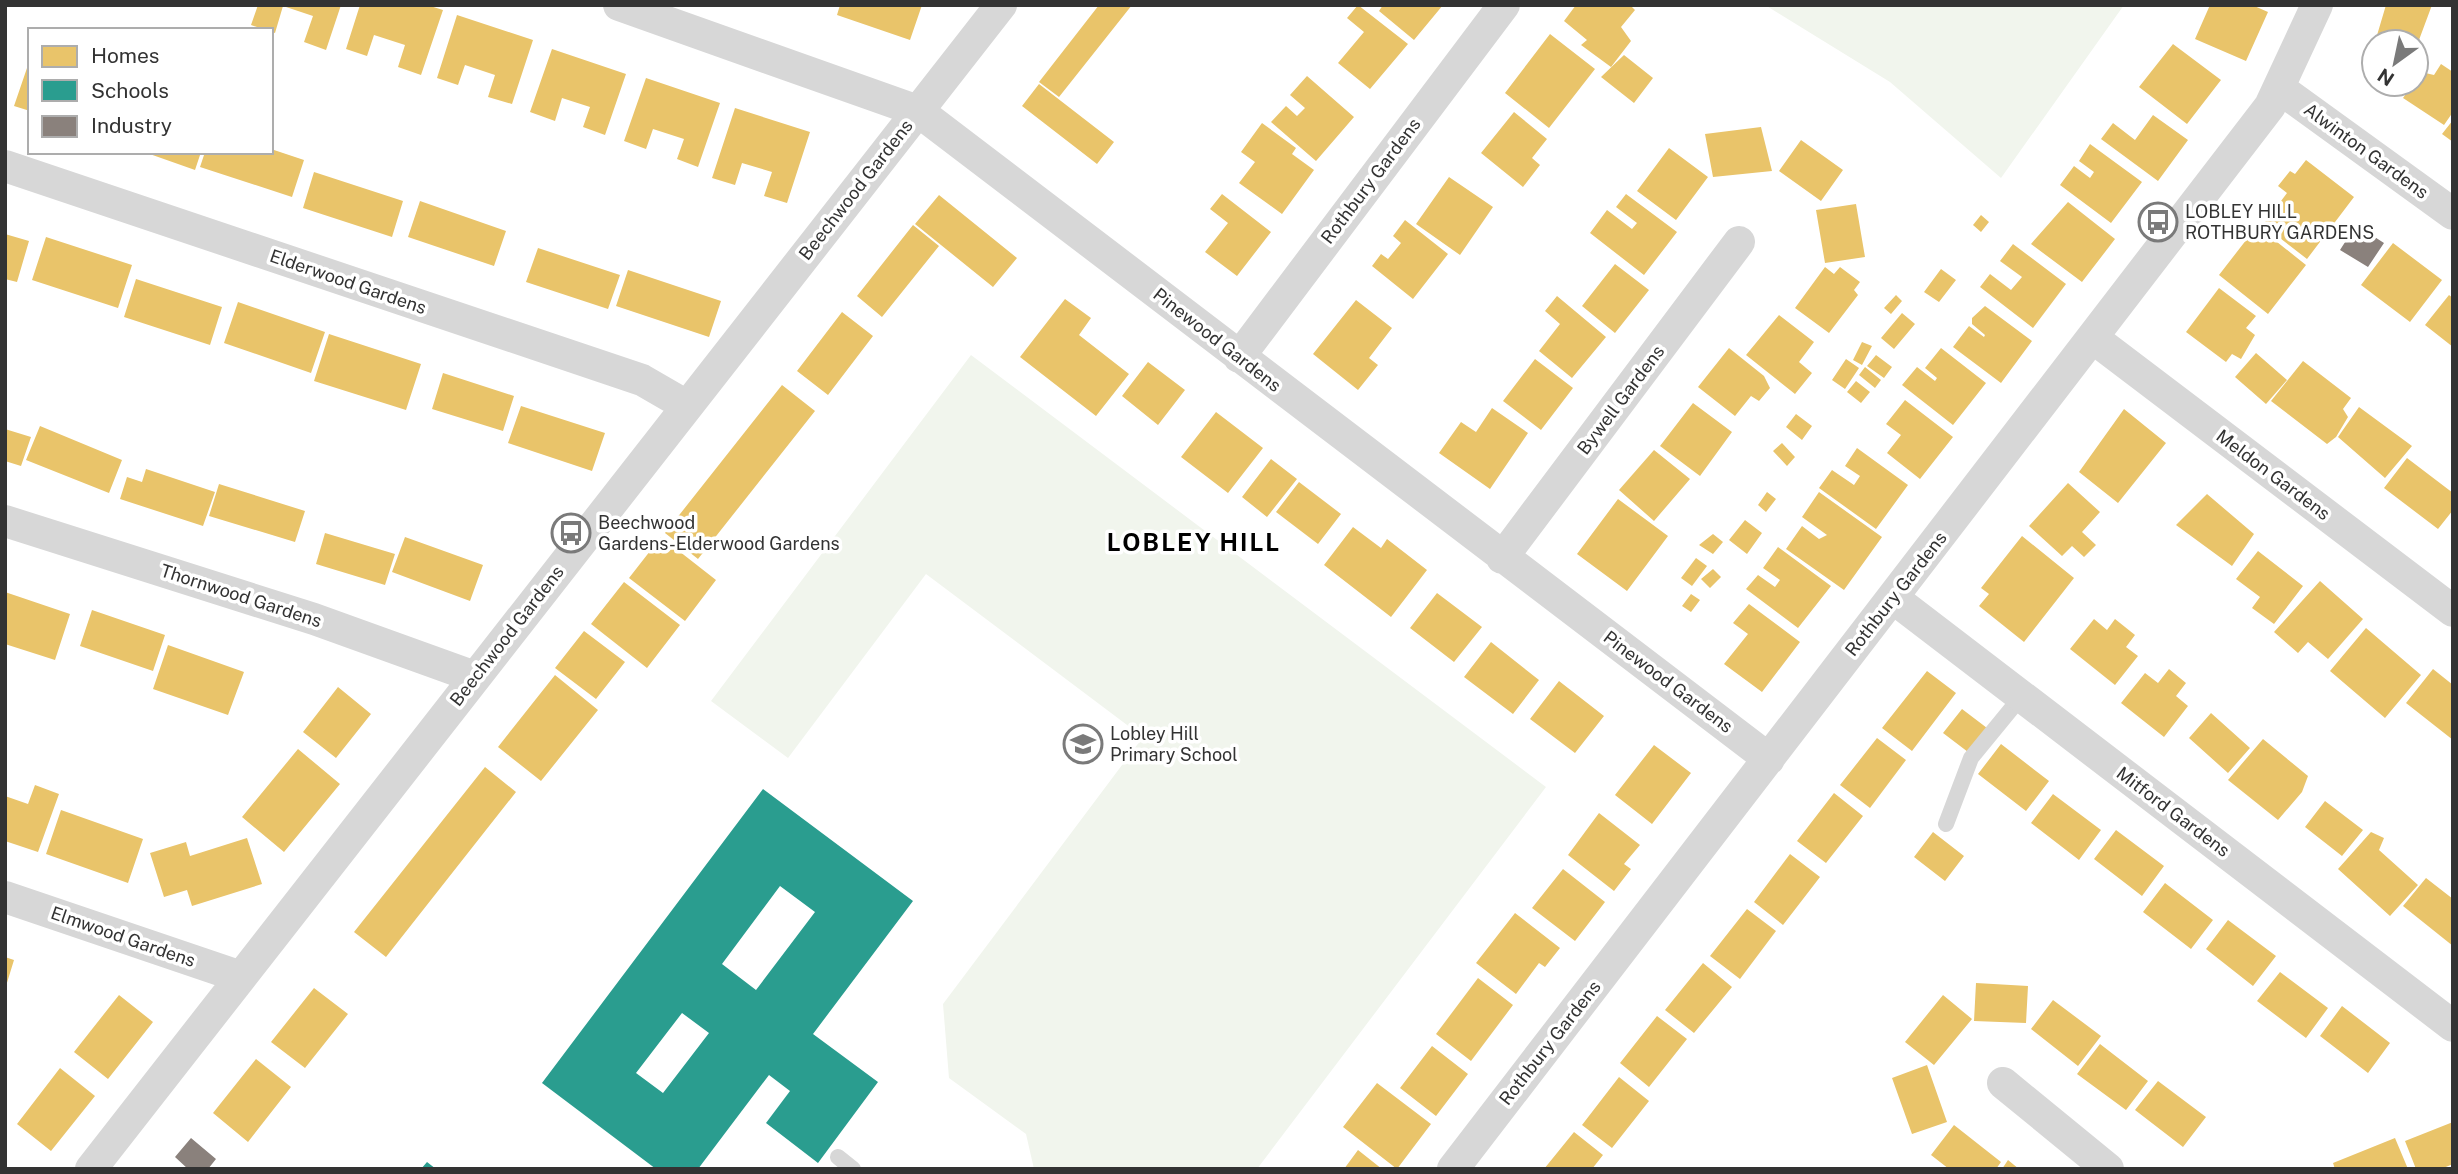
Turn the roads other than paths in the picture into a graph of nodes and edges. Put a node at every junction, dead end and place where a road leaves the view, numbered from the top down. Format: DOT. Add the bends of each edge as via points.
graph roads {
  1 [pos="619,5"];
  2 [pos="1001,5"];
  3 [pos="1504,5"];
  4 [pos="2317,5"];
  5 [pos="2279,88"];
  6 [pos="918,111"];
  7 [pos="5,166"];
  8 [pos="2453,214"];
  9 [pos="1740,242"];
  10 [pos="2093,338"];
  11 [pos="1239,358"];
  12 [pos="687,406"];
  13 [pos="5,521"];
  14 [pos="1502,558"];
  15 [pos="1892,598"];
  16 [pos="2453,611"];
  17 [pos="475,677"];
  18 [pos="2021,696"];
  19 [pos="1769,758"];
  20 [pos="1946,824"];
  21 [pos="5,897"];
  22 [pos="241,977"];
  23 [pos="2453,1026"];
  24 [pos="2003,1083"];
  25 [pos="838,1157"];
  26 [pos="91,1169"];
  27 [pos="853,1169"];
  28 [pos="1453,1169"];
  29 [pos="2108,1169"];
  1 -- 6 [label="street, Pinewood Gardens"];
  2 -- 6 [label="street, Beechwood Gardens"];
  3 -- 11 [label="street, Rothbury Gardens"];
  4 -- 5 [label="street, Rothbury Gardens"];
  5 -- 8 [label="street, Alwinton Gardens"];
  5 -- 10 [label="street, Rothbury Gardens" via="2233,156"];
  6 -- 11 [label="street, Pinewood Gardens"];
  6 -- 12 [label="street, Beechwood Gardens"];
  7 -- 12 [label="street, Elderwood Gardens" via="642,380"];
  9 -- 14 [label="street, Bywell Gardens"];
  10 -- 15 [label="street, Rothbury Gardens"];
  10 -- 16 [label="street, Meldon Gardens"];
  11 -- 14 [label="street, Pinewood Gardens"];
  12 -- 17 [label="street, Beechwood Gardens"];
  13 -- 17 [label="street, Thornwood Gardens" via="314,618"];
  14 -- 19 [label="street, Pinewood Gardens"];
  15 -- 18 [label="street, Mitford Gardens"];
  15 -- 19 [label="street, Rothbury Gardens"];
  17 -- 22 [label="street, Beechwood Gardens"];
  18 -- 20 [label="lane" via="1971,758"];
  18 -- 23 [label="street, Mitford Gardens"];
  19 -- 28 [label="street, Rothbury Gardens"];
  21 -- 22 [label="street, Elmwood Gardens"];
  22 -- 26 [label="street, Beechwood Gardens"];
  24 -- 29 [label="street"];
  25 -- 27 [label="lane"];
}
